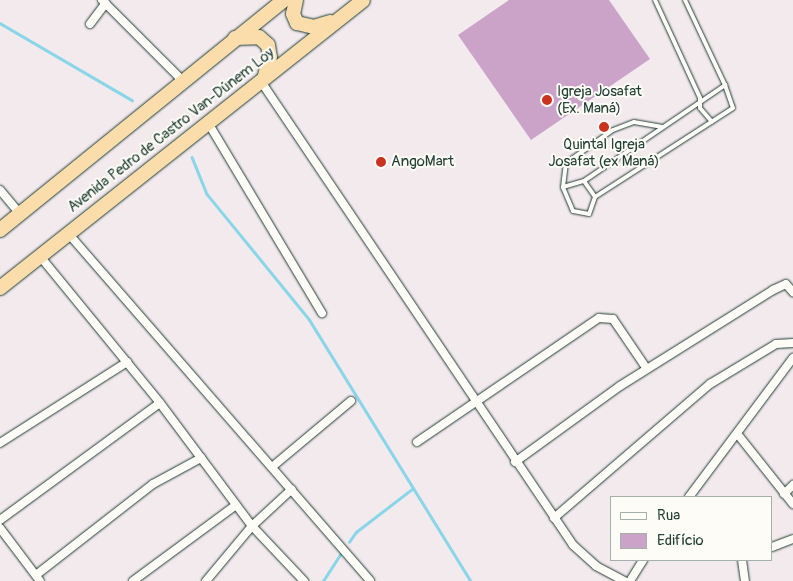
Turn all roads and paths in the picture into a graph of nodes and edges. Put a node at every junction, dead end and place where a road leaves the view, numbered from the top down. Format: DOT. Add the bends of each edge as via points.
graph roads {
  1 [pos="286,0"];
  2 [pos="363,0"];
  3 [pos="654,0"];
  4 [pos="685,0"];
  5 [pos="104,2"];
  6 [pos="339,20"];
  7 [pos="90,24"];
  8 [pos="235,38"];
  9 [pos="262,78"];
  10 [pos="183,82"];
  11 [pos="725,85"];
  12 [pos="700,98"];
  13 [pos="207,121"];
  14 [pos="712,122"];
  15 [pos="663,127"];
  16 [pos="584,181"];
  17 [pos="563,187"];
  18 [pos="0,190"];
  19 [pos="595,197"];
  20 [pos="20,214"];
  21 [pos="0,230"];
  22 [pos="68,232"];
  23 [pos="39,255"];
  24 [pos="2,286"];
  25 [pos="793,292"];
  26 [pos="0,299"];
  27 [pos="322,313"];
  28 [pos="793,343"];
  29 [pos="793,358"];
  30 [pos="128,362"];
  31 [pos="791,368"];
  32 [pos="647,369"];
  33 [pos="351,401"];
  34 [pos="475,402"];
  35 [pos="160,403"];
  36 [pos="739,436"];
  37 [pos="417,442"];
  38 [pos="0,443"];
  39 [pos="201,458"];
  40 [pos="515,462"];
  41 [pos="272,467"];
  42 [pos="793,485"];
  43 [pos="292,489"];
  44 [pos="784,494"];
  45 [pos="690,496"];
  46 [pos="236,504"];
  47 [pos="793,504"];
  48 [pos="554,518"];
  49 [pos="0,520"];
  50 [pos="252,526"];
  51 [pos="0,528"];
  52 [pos="793,539"];
  53 [pos="773,547"];
  54 [pos="642,561"];
  55 [pos="742,561"];
  56 [pos="38,578"];
  57 [pos="134,581"];
  58 [pos="206,581"];
  59 [pos="304,581"];
  60 [pos="370,581"];
  61 [pos="624,581"];
  62 [pos="630,581"];
  63 [pos="745,581"];
  1 -- 6 [label="highway" via="302,26 314,27"];
  1 -- 8 [label="highway, Avenida Pedro de Castro Van-Dúnem Loy"];
  2 -- 6 [label="highway, Avenida Pedro de Castro Van-Dúnem Loy"];
  3 -- 12 [label="lane"];
  4 -- 11 [label="lane"];
  5 -- 7 [label="street"];
  5 -- 10 [label="street"];
  6 -- 9 [label="highway, Avenida Pedro de Castro Van-Dúnem Loy"];
  8 -- 9 [label="highway" via="259,37 268,44"];
  8 -- 10 [label="highway, Avenida Pedro de Castro Van-Dúnem Loy"];
  9 -- 13 [label="highway, Avenida Pedro de Castro Van-Dúnem Loy"];
  9 -- 34 [label="street"];
  10 -- 20 [label="highway, Avenida Pedro de Castro Van-Dúnem Loy"];
  11 -- 12 [label="lane"];
  11 -- 14 [label="lane" via="733,108"];
  12 -- 14 [label="lane" via="700,108"];
  12 -- 15 [label="lane"];
  13 -- 22 [label="highway, Avenida Pedro de Castro Van-Dúnem Loy"];
  13 -- 27 [label="street"];
  14 -- 19 [label="lane"];
  15 -- 16 [label="lane"];
  15 -- 17 [label="lane" via="634,122 613,130 566,163"];
  16 -- 17 [label="lane"];
  16 -- 19 [label="lane"];
  17 -- 19 [label="lane" via="566,202 582,215 589,214"];
  18 -- 20 [label="street"];
  20 -- 21 [label="highway, Avenida Pedro de Castro Van-Dúnem Loy"];
  22 -- 23 [label="highway, Avenida Pedro de Castro Van-Dúnem Loy"];
  22 -- 41 [label="street"];
  23 -- 24 [label="highway, Avenida Pedro de Castro Van-Dúnem Loy"];
  23 -- 30 [label="street"];
  24 -- 26 [label="highway"];
  25 -- 32 [label="street" via="786,284 781,286"];
  28 -- 48 [label="street" via="776,344 710,384"];
  29 -- 31 [label="street"];
  30 -- 35 [label="street"];
  30 -- 38 [label="street"];
  31 -- 36 [label="street"];
  32 -- 34 [label="street" via="613,319 599,318"];
  32 -- 40 [label="street"];
  33 -- 41 [label="street"];
  34 -- 37 [label="street"];
  34 -- 40 [label="street"];
  35 -- 39 [label="street"];
  35 -- 49 [label="street"];
  36 -- 44 [label="street"];
  36 -- 45 [label="street"];
  39 -- 46 [label="street"];
  39 -- 56 [label="street" via="153,484"];
  40 -- 48 [label="street"];
  41 -- 43 [label="street"];
  42 -- 44 [label="street"];
  43 -- 50 [label="street"];
  43 -- 60 [label="street"];
  44 -- 47 [label="street"];
  46 -- 50 [label="street"];
  46 -- 57 [label="street"];
  48 -- 61 [label="street" via="588,560"];
  50 -- 58 [label="street"];
  50 -- 59 [label="street"];
  51 -- 56 [label="street"];
  52 -- 53 [label="street"];
  54 -- 62 [label="street"];
  55 -- 63 [label="street"];
}
